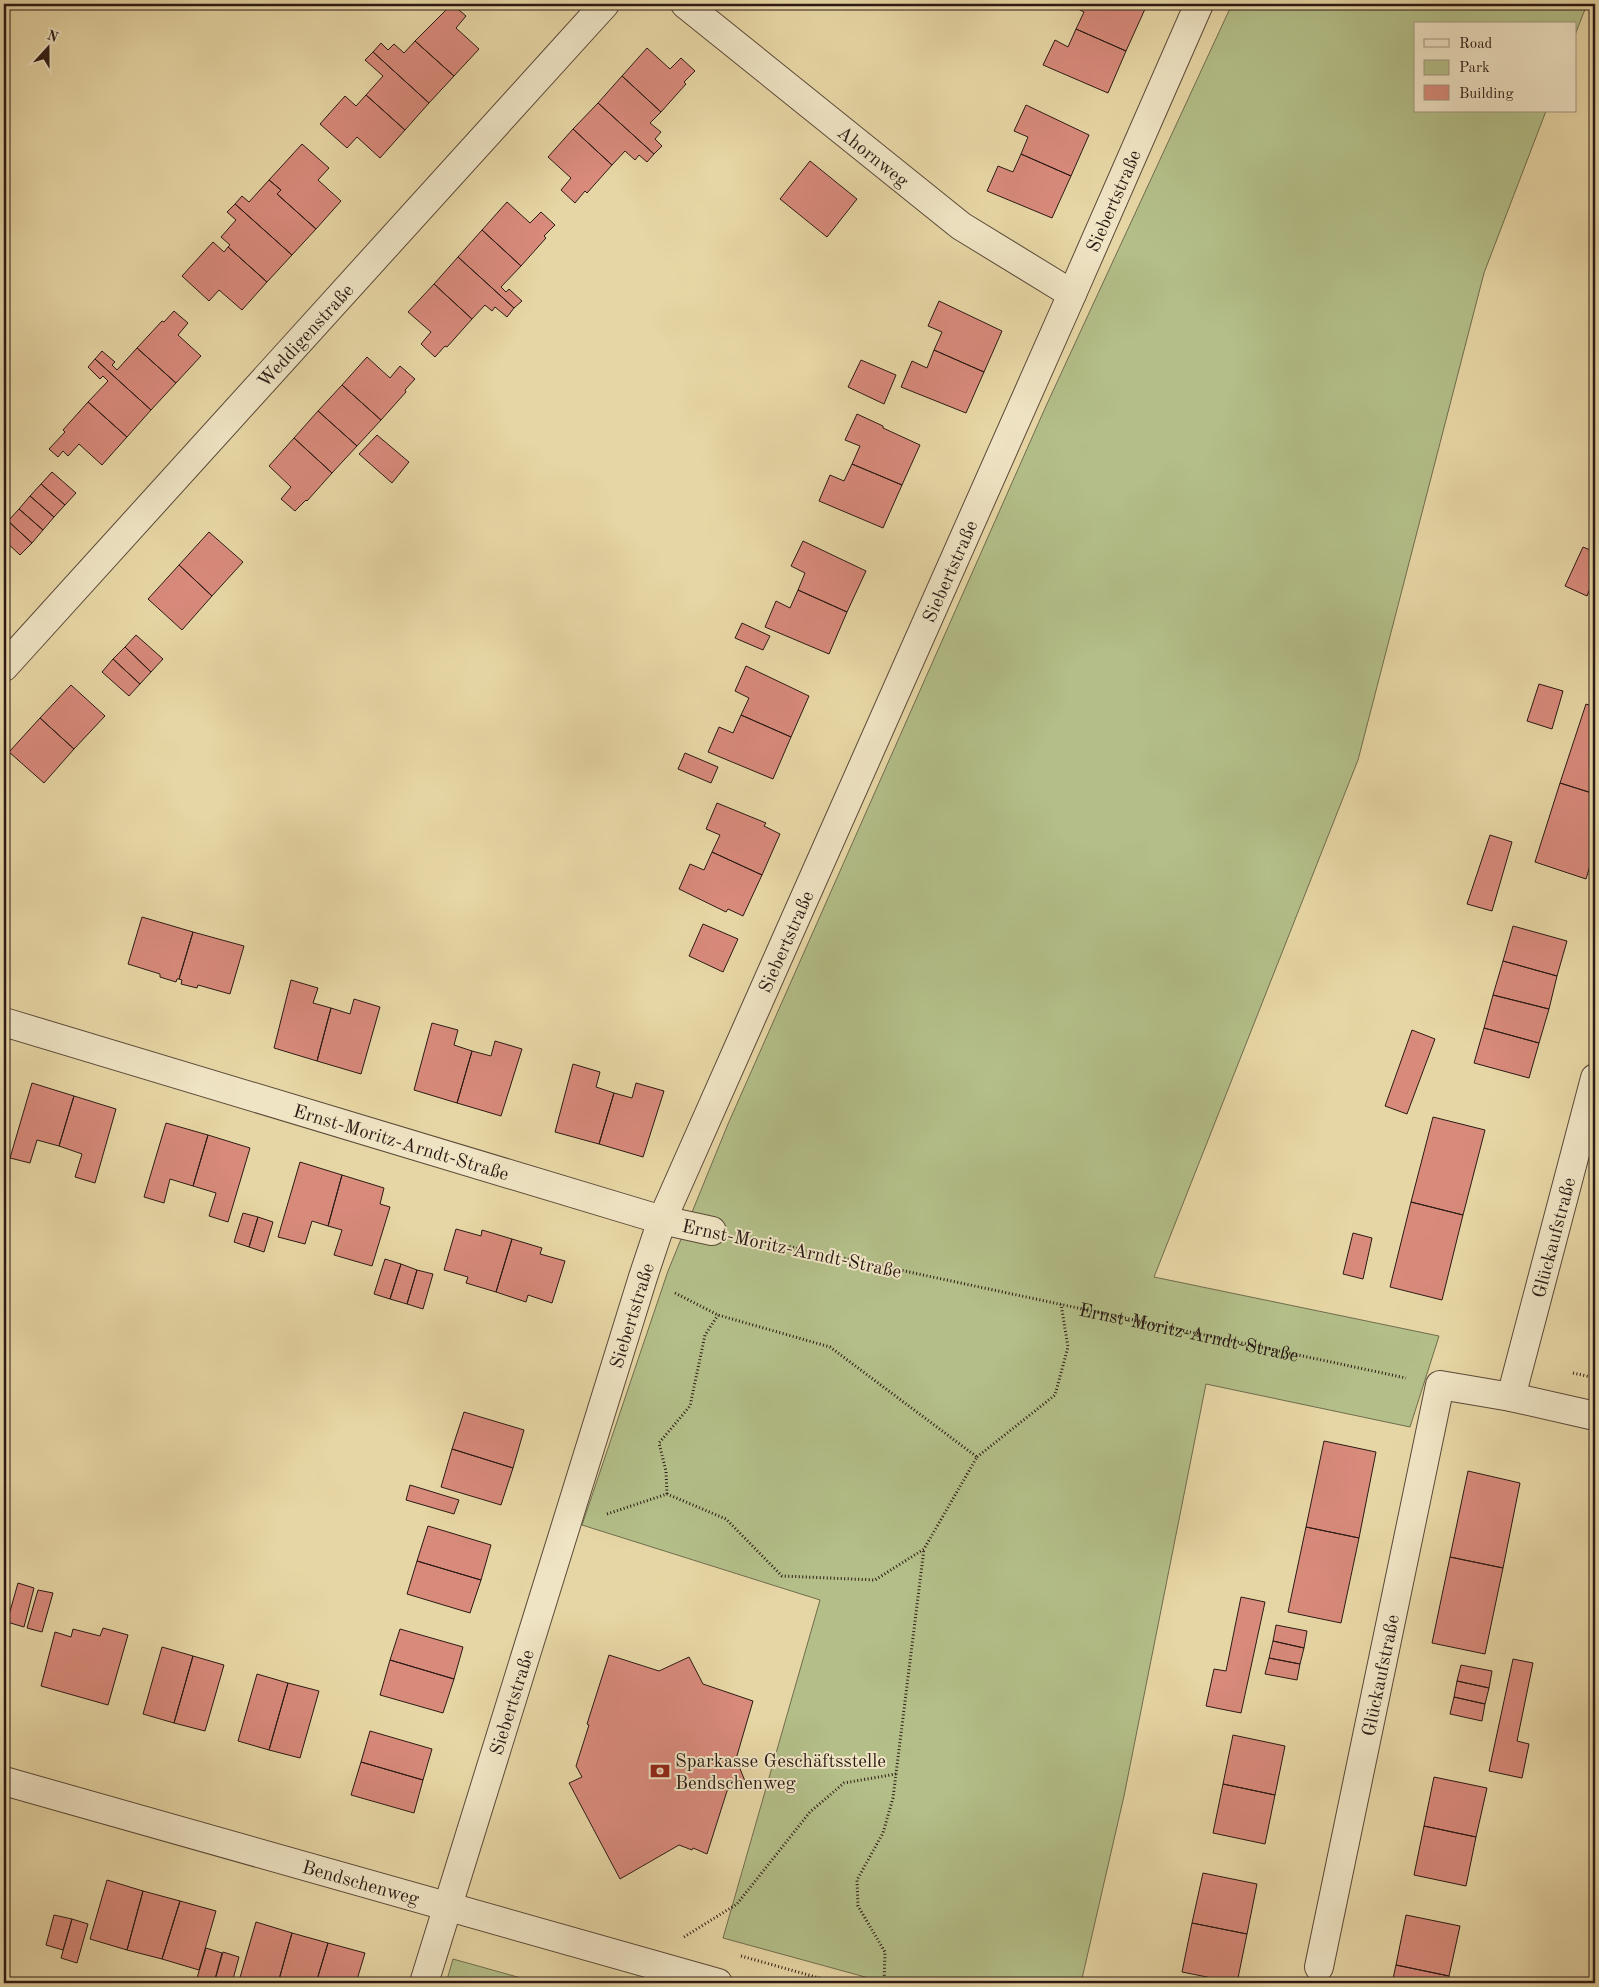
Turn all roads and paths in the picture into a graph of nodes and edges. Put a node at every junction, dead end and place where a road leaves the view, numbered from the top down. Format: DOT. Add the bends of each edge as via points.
graph roads {
  1 [pos="605,4"];
  2 [pos="684,4"];
  3 [pos="1199,4"];
  4 [pos="1072,294"];
  5 [pos="4,667"];
  6 [pos="4,1022"];
  7 [pos="1595,1078"];
  8 [pos="662,1220"];
  9 [pos="712,1231"];
  10 [pos="643,1277"];
  11 [pos="1061,1304"];
  12 [pos="718,1315"];
  13 [pos="1440,1385"];
  14 [pos="1511,1397"];
  15 [pos="1595,1416"];
  16 [pos="977,1457"];
  17 [pos="667,1494"];
  18 [pos="566,1527"];
  19 [pos="924,1549"];
  20 [pos="896,1774"];
  21 [pos="4,1781"];
  22 [pos="447,1907"];
  23 [pos="690,1942"];
  24 [pos="736,1955"];
  25 [pos="1319,1967"];
  26 [pos="424,1983"];
  27 [pos="718,1983"];
  28 [pos="836,1983"];
  29 [pos="884,1983"];
  1 -- 5 [label="street, Weddigenstraße"];
  2 -- 4 [label="street, Ahornweg" via="961,226"];
  3 -- 4 [label="street, Siebertstraße"];
  4 -- 8 [label="street, Siebertstraße"];
  6 -- 8 [label="street, Ernst-Moritz-Arndt-Straße"];
  7 -- 14 [label="street, Glückaufstraße"];
  8 -- 9 [label="street, Ernst-Moritz-Arndt-Straße"];
  8 -- 10 [label="street, Siebertstraße"];
  9 -- 11 [label="path, Ernst-Moritz-Arndt-Straße"];
  10 -- 12 [label="path"];
  10 -- 18 [label="street, Siebertstraße"];
  11 -- 13 [label="path, Ernst-Moritz-Arndt-Straße"];
  11 -- 16 [label="path" via="1068,1347 1055,1395"];
  12 -- 16 [label="path" via="830,1347"];
  12 -- 17 [label="path" via="705,1335 690,1406 659,1443 666,1471"];
  13 -- 14 [label="street"];
  13 -- 25 [label="street, Glückaufstraße"];
  14 -- 15 [label="street"];
  16 -- 19 [label="path"];
  17 -- 18 [label="path"];
  17 -- 19 [label="path" via="726,1519 782,1576 875,1580"];
  18 -- 22 [label="street, Siebertstraße"];
  19 -- 20 [label="path"];
  20 -- 23 [label="path" via="844,1783 810,1812 737,1904 681,1939"];
  20 -- 29 [label="path" via="883,1833 857,1880 858,1906 885,1952"];
  21 -- 22 [label="street, Bendschenweg"];
  22 -- 26 [label="street, Siebertstraße"];
  22 -- 27 [label="street, Bendschenweg"];
  24 -- 28 [label="path"];
}
